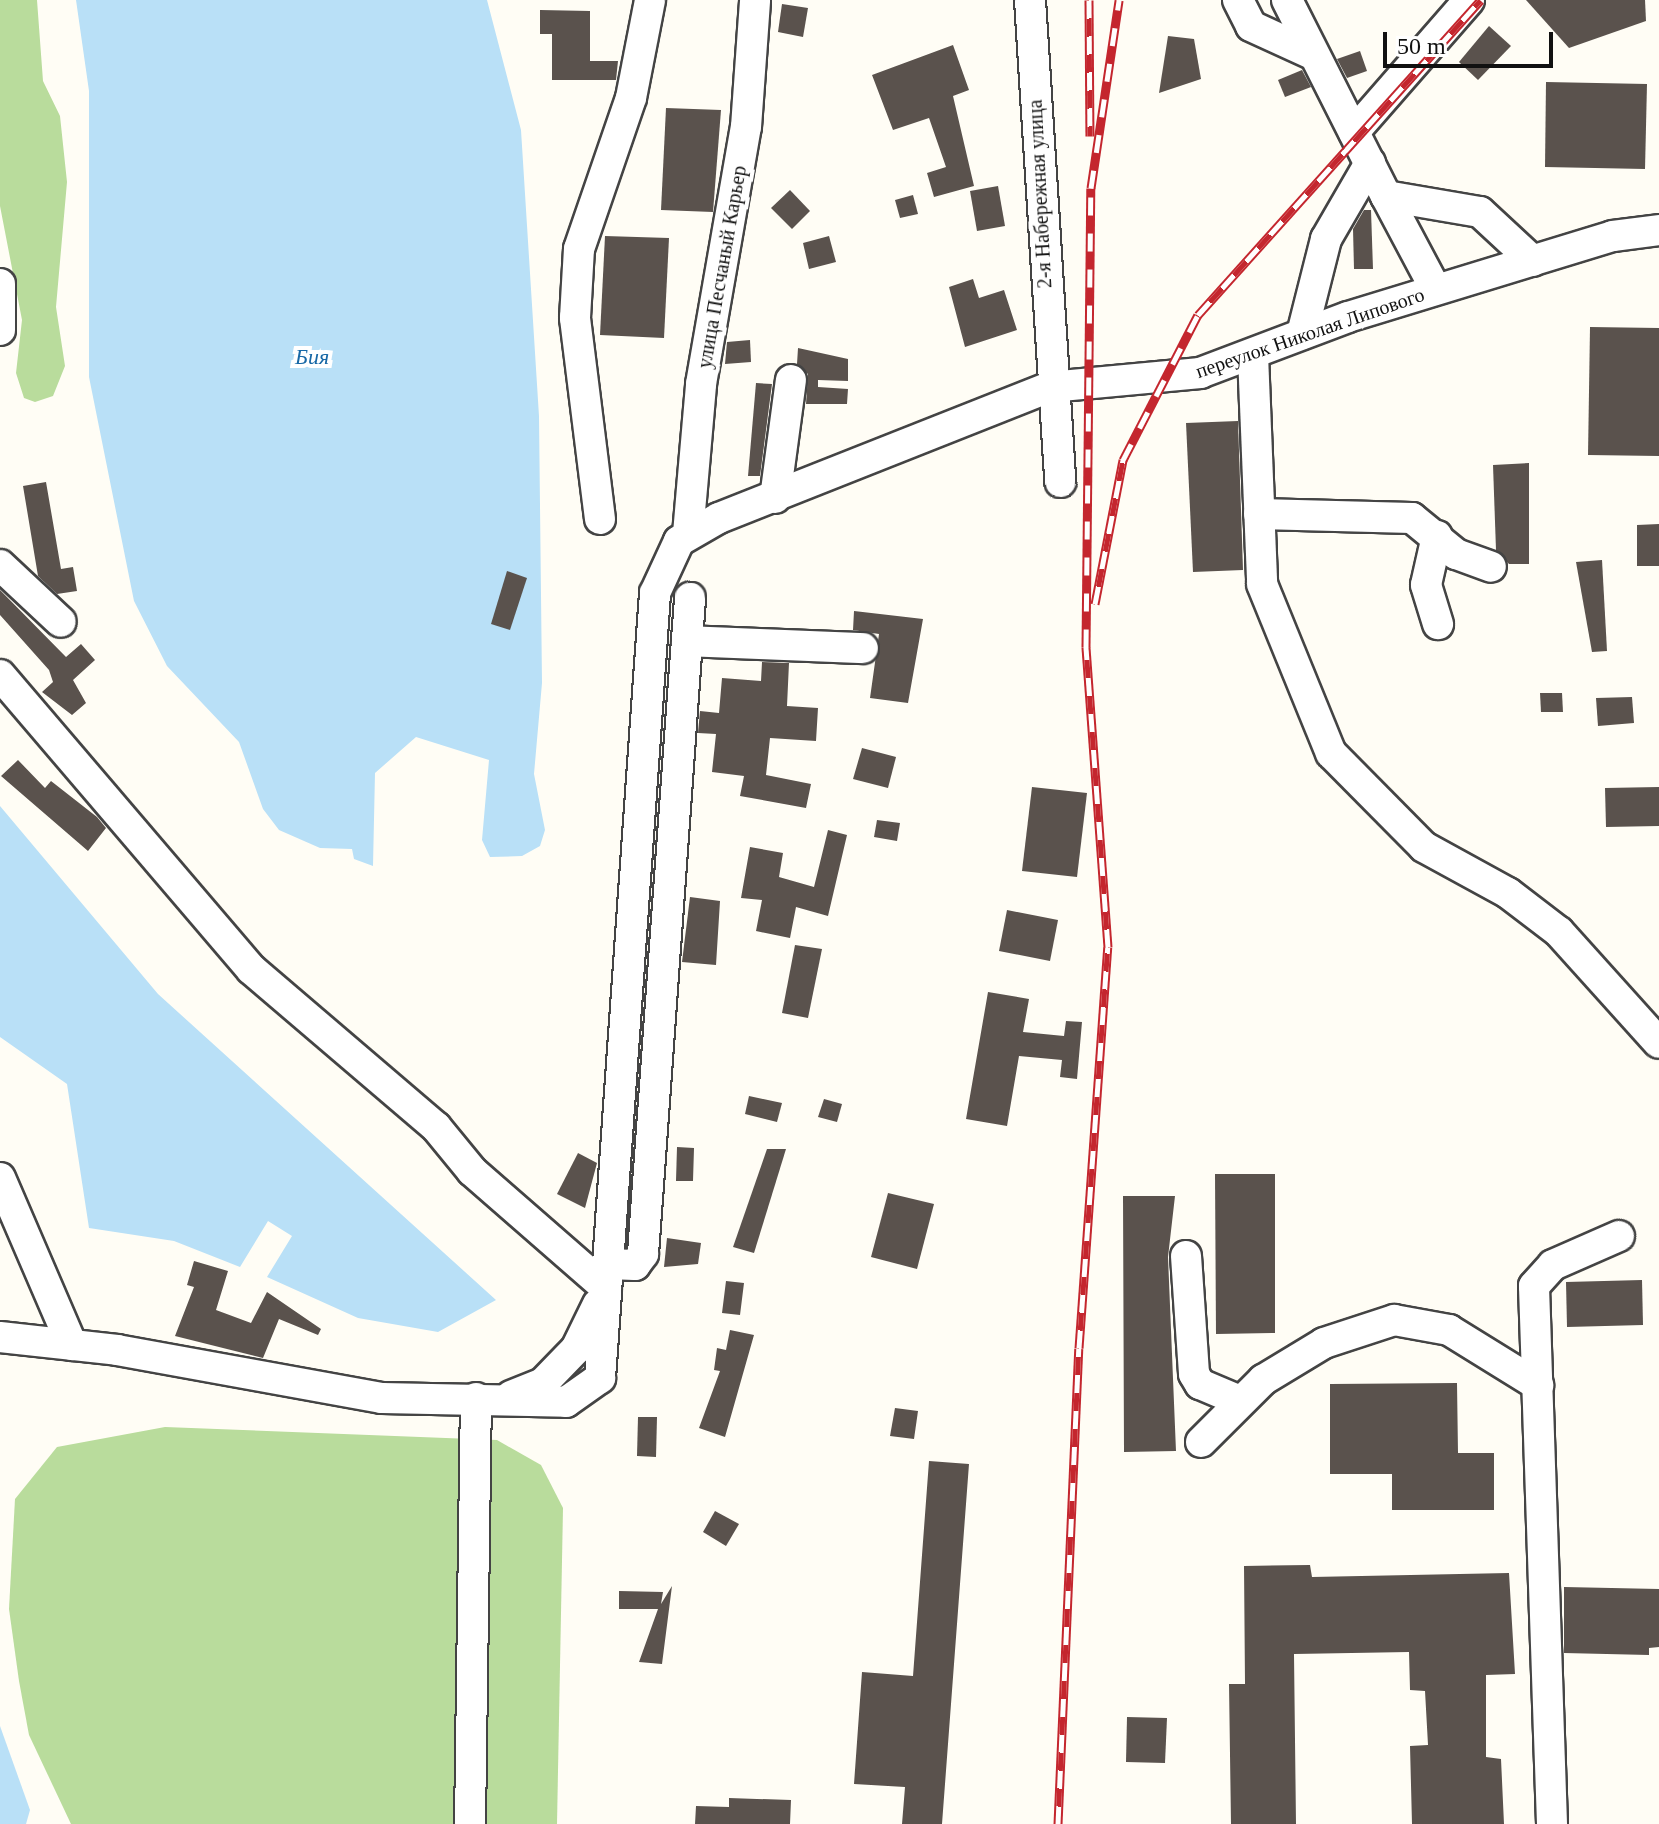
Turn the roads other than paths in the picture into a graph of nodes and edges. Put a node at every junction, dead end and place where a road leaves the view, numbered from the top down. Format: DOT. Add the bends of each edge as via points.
graph roads {
  1 [pos="650,0"];
  2 [pos="755,0"];
  3 [pos="1030,0"];
  4 [pos="1238,0"];
  5 [pos="1287,0"];
  6 [pos="1469,0"];
  7 [pos="1310,53"];
  8 [pos="1354,132"];
  9 [pos="1370,163"];
  10 [pos="1386,196"];
  11 [pos="1659,230"];
  12 [pos="1533,261"];
  13 [pos="0,284"];
  14 [pos="1436,290"];
  15 [pos="0,330"];
  16 [pos="1302,334"];
  17 [pos="1253,355"];
  18 [pos="791,380"];
  19 [pos="1050,387"];
  20 [pos="1060,482"];
  21 [pos="775,498"];
  22 [pos="1259,514"];
  23 [pos="600,519"];
  24 [pos="688,534"];
  25 [pos="1437,536"];
  26 [pos="0,565"];
  27 [pos="1491,567"];
  28 [pos="690,598"];
  29 [pos="61,622"];
  30 [pos="1438,624"];
  31 [pos="687,641"];
  32 [pos="863,648"];
  33 [pos="0,675"];
  34 [pos="1659,1043"];
  35 [pos="0,1178"];
  36 [pos="1619,1236"];
  37 [pos="1186,1256"];
  38 [pos="606,1276"];
  39 [pos="0,1337"];
  40 [pos="72,1345"];
  41 [pos="1538,1385"];
  42 [pos="490,1398"];
  43 [pos="1240,1401"];
  44 [pos="1201,1442"];
  45 [pos="470,1824"];
  46 [pos="1552,1824"];
  1 -- 23 [label="street" via="631,98 579,249 575,318"];
  2 -- 24 [label="street, улица Песчаный Карьер" via="748,113 701,384"];
  3 -- 19 [label="street, 2-я Набережная улица"];
  4 -- 7 [label="street" via="1251,26"];
  5 -- 7 [label="street"];
  6 -- 8 [label="street"];
  7 -- 8 [label="street"];
  8 -- 9 [label="street"];
  9 -- 10 [label="street"];
  9 -- 16 [label="street" via="1326,239"];
  10 -- 12 [label="street" via="1480,212"];
  10 -- 14 [label="street"];
  11 -- 12 [label="street, переулок Николая Липового"];
  12 -- 14 [label="street, переулок Николая Липового"];
  13 -- 15 [label="street"];
  14 -- 16 [label="street, переулок Николая Липового"];
  16 -- 17 [label="street, переулок Николая Липового"];
  17 -- 19 [label="street, переулок Николая Липового" via="1163,379"];
  17 -- 22 [label="street"];
  18 -- 21 [label="street"];
  19 -- 20 [label="street, 2-я Набережная улица"];
  19 -- 21 [label="street, переулок Николая Липового"];
  21 -- 24 [label="street, переулок Николая Липового"];
  22 -- 25 [label="street" via="1412,518"];
  22 -- 34 [label="street" via="1265,597 1331,753 1424,847 1508,893 1559,932"];
  24 -- 38 [label="street" via="671,551 655,593"];
  25 -- 27 [label="street" via="1456,554"];
  25 -- 30 [label="street" via="1426,585"];
  26 -- 29 [label="street"];
  28 -- 31 [label="street"];
  31 -- 32 [label="street"];
  31 -- 38 [label="street" via="643,1254 635,1265"];
  33 -- 38 [label="street" via="251,969 436,1127 472,1171"];
  35 -- 40 [label="street"];
  36 -- 41 [label="street" via="1537,1279"];
  37 -- 43 [label="street" via="1194,1374 1200,1384"];
  38 -- 42 [label="street" via="576,1349 543,1383"];
  39 -- 40 [label="street"];
  40 -- 42 [label="street" via="382,1398"];
  41 -- 43 [label="street" via="1449,1330 1394,1320 1324,1343"];
  41 -- 46 [label="street"];
  42 -- 45 [label="street"];
  43 -- 44 [label="street"];
}
